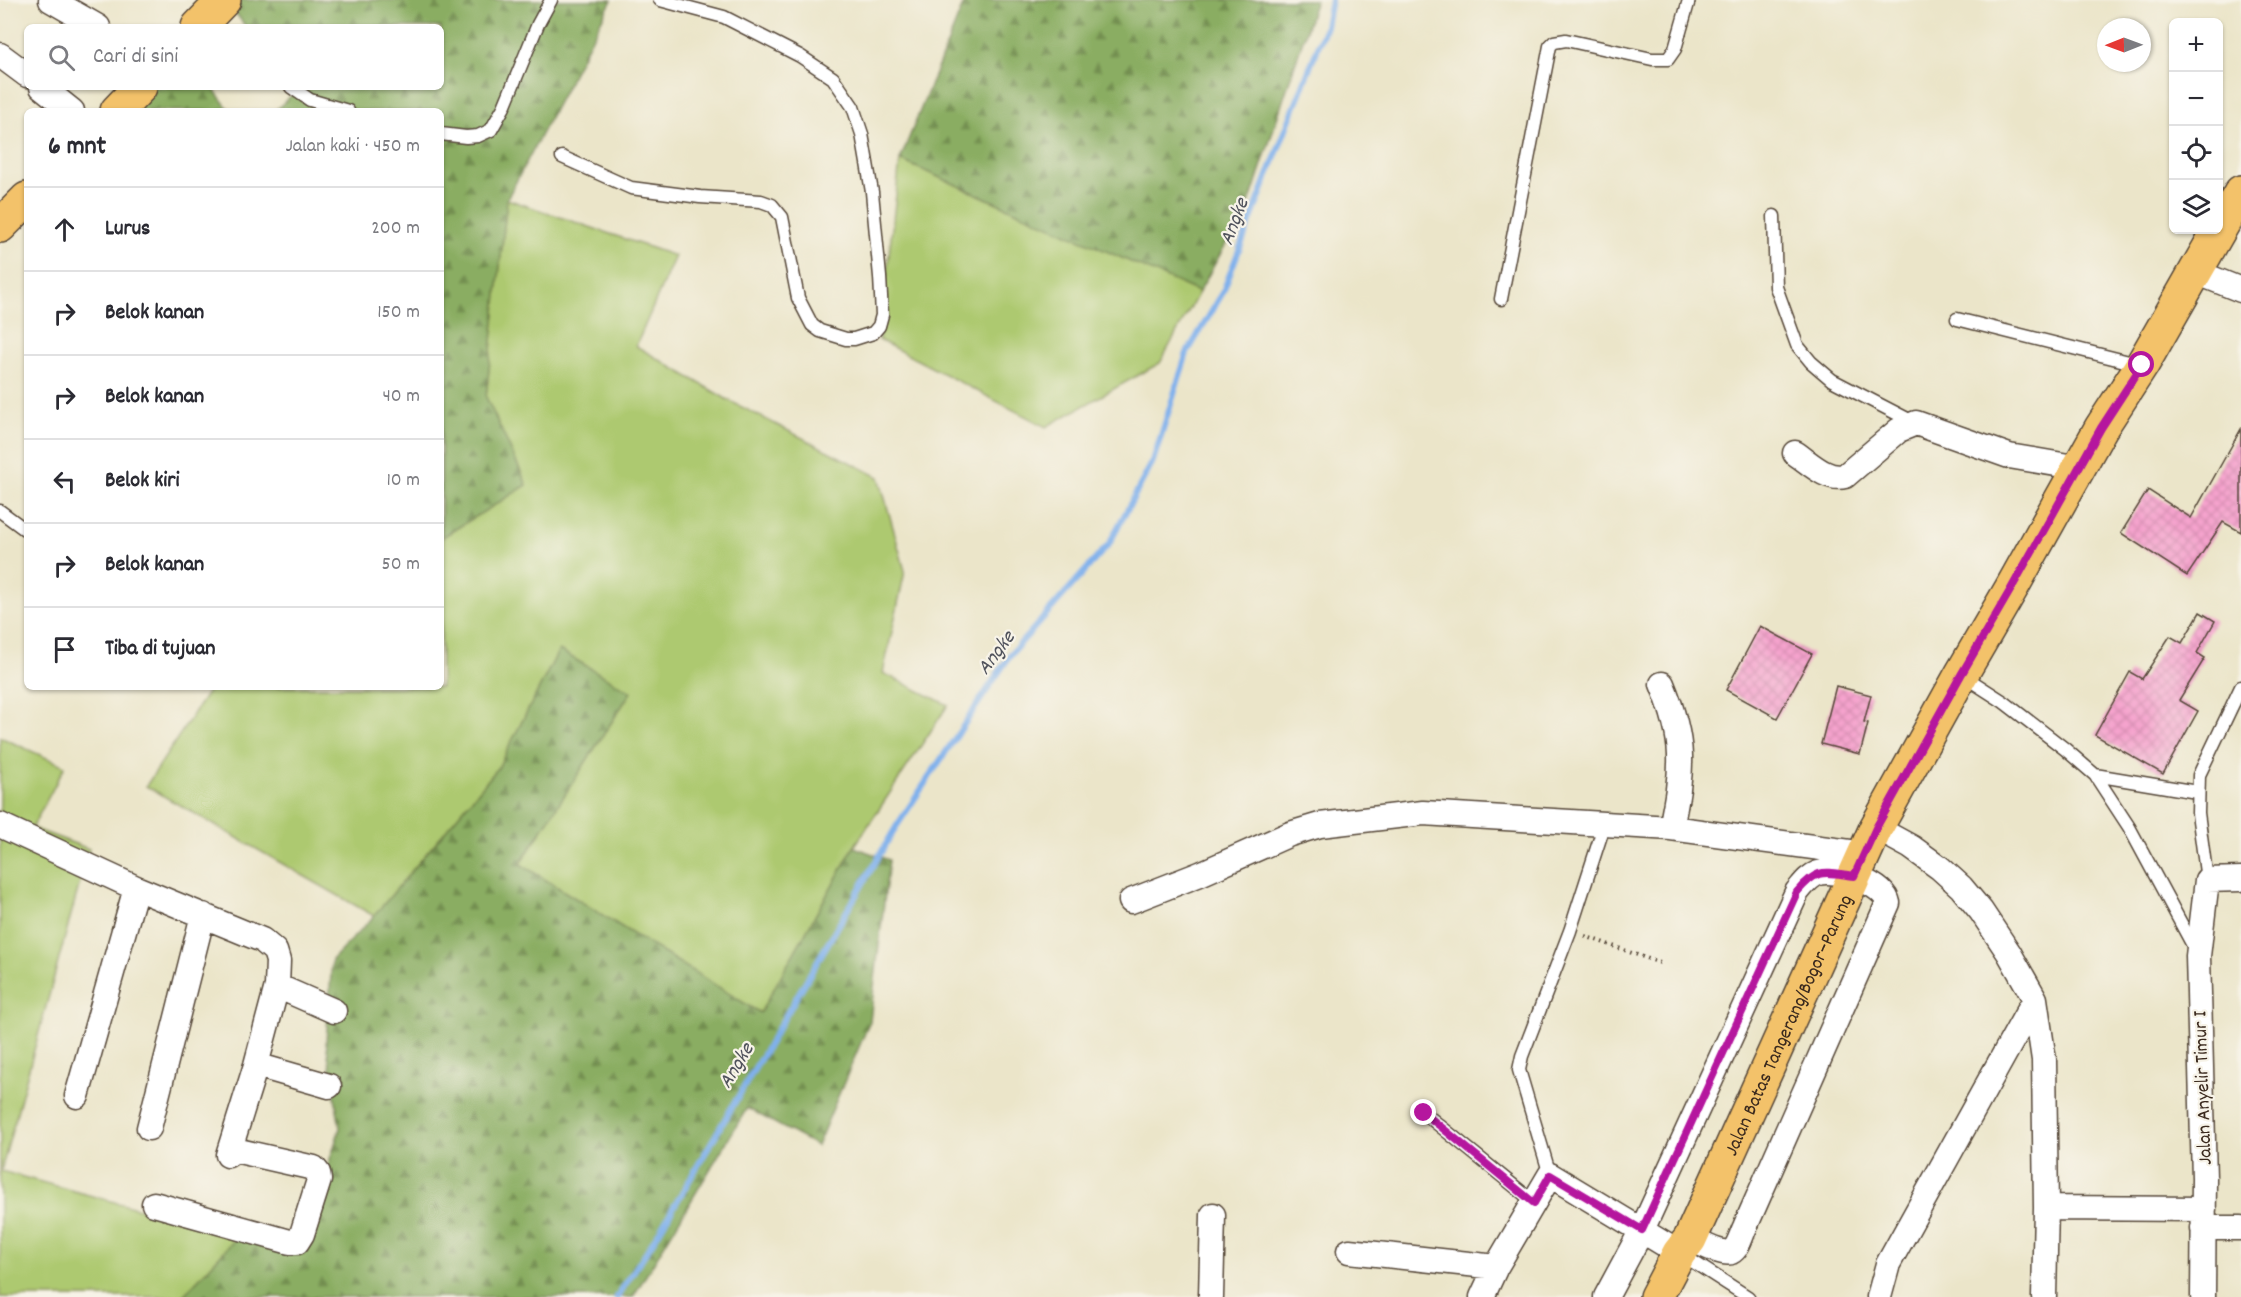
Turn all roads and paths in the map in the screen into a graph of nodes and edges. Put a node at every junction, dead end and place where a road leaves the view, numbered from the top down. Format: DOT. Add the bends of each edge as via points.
graph roads {
  1 [pos="51,0"];
  2 [pos="551,0"];
  3 [pos="660,0"];
  4 [pos="1689,0"];
  5 [pos="93,24"];
  6 [pos="0,55"];
  7 [pos="24,73"];
  8 [pos="46,90"];
  9 [pos="137,90"];
  10 [pos="295,90"];
  11 [pos="68,108"];
  12 [pos="120,108"];
  13 [pos="338,108"];
  14 [pos="444,134"];
  15 [pos="562,157"];
  16 [pos="2241,192"];
  17 [pos="24,202"];
  18 [pos="1774,216"];
  19 [pos="0,226"];
  20 [pos="2196,272"];
  21 [pos="2241,290"];
  22 [pos="1501,299"];
  23 [pos="1958,319"];
  24 [pos="2142,365"];
  25 [pos="1916,423"];
  26 [pos="1795,453"];
  27 [pos="2080,468"];
  28 [pos="0,511"];
  29 [pos="24,529"];
  30 [pos="1961,675"];
  31 [pos="1662,684"];
  32 [pos="2241,687"];
  33 [pos="2094,775"];
  34 [pos="2198,792"];
  35 [pos="0,825"];
  36 [pos="1604,826"];
  37 [pos="1671,828"];
  38 [pos="1865,853"];
  39 [pos="2241,879"];
  40 [pos="2207,880"];
  41 [pos="136,888"];
  42 [pos="1131,901"];
  43 [pos="203,915"];
  44 [pos="1570,931"];
  45 [pos="2198,956"];
  46 [pos="1660,963"];
  47 [pos="277,986"];
  48 [pos="2035,999"];
  49 [pos="334,1011"];
  50 [pos="256,1065"];
  51 [pos="329,1086"];
  52 [pos="76,1096"];
  53 [pos="1424,1113"];
  54 [pos="149,1128"];
  55 [pos="1550,1175"];
  56 [pos="1534,1203"];
  57 [pos="154,1204"];
  58 [pos="2046,1208"];
  59 [pos="1213,1215"];
  60 [pos="2204,1219"];
  61 [pos="2241,1228"];
  62 [pos="1642,1230"];
  63 [pos="1685,1246"];
  64 [pos="1349,1251"];
  65 [pos="1496,1267"];
  66 [pos="1729,1292"];
  67 [pos="1211,1297"];
  68 [pos="1482,1297"];
  69 [pos="1606,1297"];
  70 [pos="1656,1297"];
  71 [pos="1748,1297"];
  72 [pos="1879,1297"];
  73 [pos="2044,1297"];
  74 [pos="2203,1297"];
  1 -- 5 [label="street"];
  2 -- 14 [label="lane" via="491,130 478,136"];
  3 -- 15 [label="lane" via="723,17 800,56 833,78 853,107 872,192 880,276 879,326 873,333 854,339 827,334 812,326 798,298 782,217 772,206 761,201 631,188"];
  4 -- 22 [label="lane" via="1675,50 1668,59 1566,40 1550,46"];
  6 -- 7 [label="street"];
  8 -- 11 [label="street"];
  9 -- 12 [label="main road"];
  10 -- 13 [label="lane" via="310,100"];
  16 -- 20 [label="main road, Jalan Batas Tangerang/Bogor–Parung"];
  17 -- 19 [label="main road"];
  18 -- 25 [label="lane" via="1776,287 1797,345 1832,380"];
  20 -- 21 [label="street"];
  20 -- 24 [label="main road, Jalan Batas Tangerang/Bogor–Parung"];
  23 -- 24 [label="lane"];
  24 -- 27 [label="main road, Jalan Batas Tangerang/Bogor–Parung"];
  25 -- 26 [label="street" via="1899,430 1840,478 1826,475"];
  25 -- 27 [label="street" via="2009,456"];
  27 -- 30 [label="main road, Jalan Batas Tangerang/Bogor–Parung"];
  28 -- 29 [label="lane"];
  30 -- 33 [label="lane" via="2004,702"];
  30 -- 38 [label="main road, Jalan Batas Tangerang/Bogor–Parung"];
  31 -- 37 [label="street" via="1674,713 1681,749 1680,784"];
  32 -- 34 [label="lane" via="2199,775"];
  33 -- 34 [label="lane"];
  33 -- 45 [label="lane" via="2129,827"];
  34 -- 40 [label="lane"];
  35 -- 41 [label="street"];
  36 -- 37 [label="street"];
  36 -- 42 [label="street" via="1422,813 1320,825"];
  36 -- 44 [label="lane"];
  37 -- 38 [label="street"];
  38 -- 48 [label="street" via="1911,848 1940,868 1980,911"];
  38 -- 62 [label="street" via="1807,879 1797,892"];
  38 -- 63 [label="main road, Jalan Batas Tangerang/Bogor–Parung"];
  38 -- 63 [label="street" via="1888,903 1745,1227 1729,1253"];
  39 -- 40 [label="street"];
  40 -- 45 [label="street, Jalan Anyelir Timur I"];
  41 -- 43 [label="street"];
  41 -- 52 [label="street"];
  43 -- 47 [label="street" via="269,945 278,961"];
  43 -- 54 [label="street"];
  44 -- 46 [label="path"];
  44 -- 55 [label="lane" via="1519,1070"];
  45 -- 60 [label="street, Jalan Anyelir Timur I"];
  47 -- 49 [label="street"];
  47 -- 50 [label="street"];
  48 -- 58 [label="street" via="2044,1060"];
  48 -- 72 [label="street" via="1888,1264"];
  50 -- 51 [label="street"];
  50 -- 57 [label="street" via="229,1152 314,1168 318,1173 297,1242"];
  53 -- 56 [label="lane"];
  55 -- 56 [label="street"];
  55 -- 62 [label="street"];
  56 -- 65 [label="street"];
  58 -- 60 [label="street"];
  58 -- 73 [label="street"];
  59 -- 67 [label="street"];
  60 -- 61 [label="street"];
  60 -- 74 [label="street, Jalan Anyelir Timur I"];
  62 -- 63 [label="street"];
  62 -- 69 [label="street"];
  63 -- 66 [label="lane"];
  63 -- 70 [label="main road, Jalan Batas Tangerang/Bogor–Parung"];
  64 -- 65 [label="street"];
  65 -- 68 [label="street"];
  66 -- 71 [label="lane"];
}
